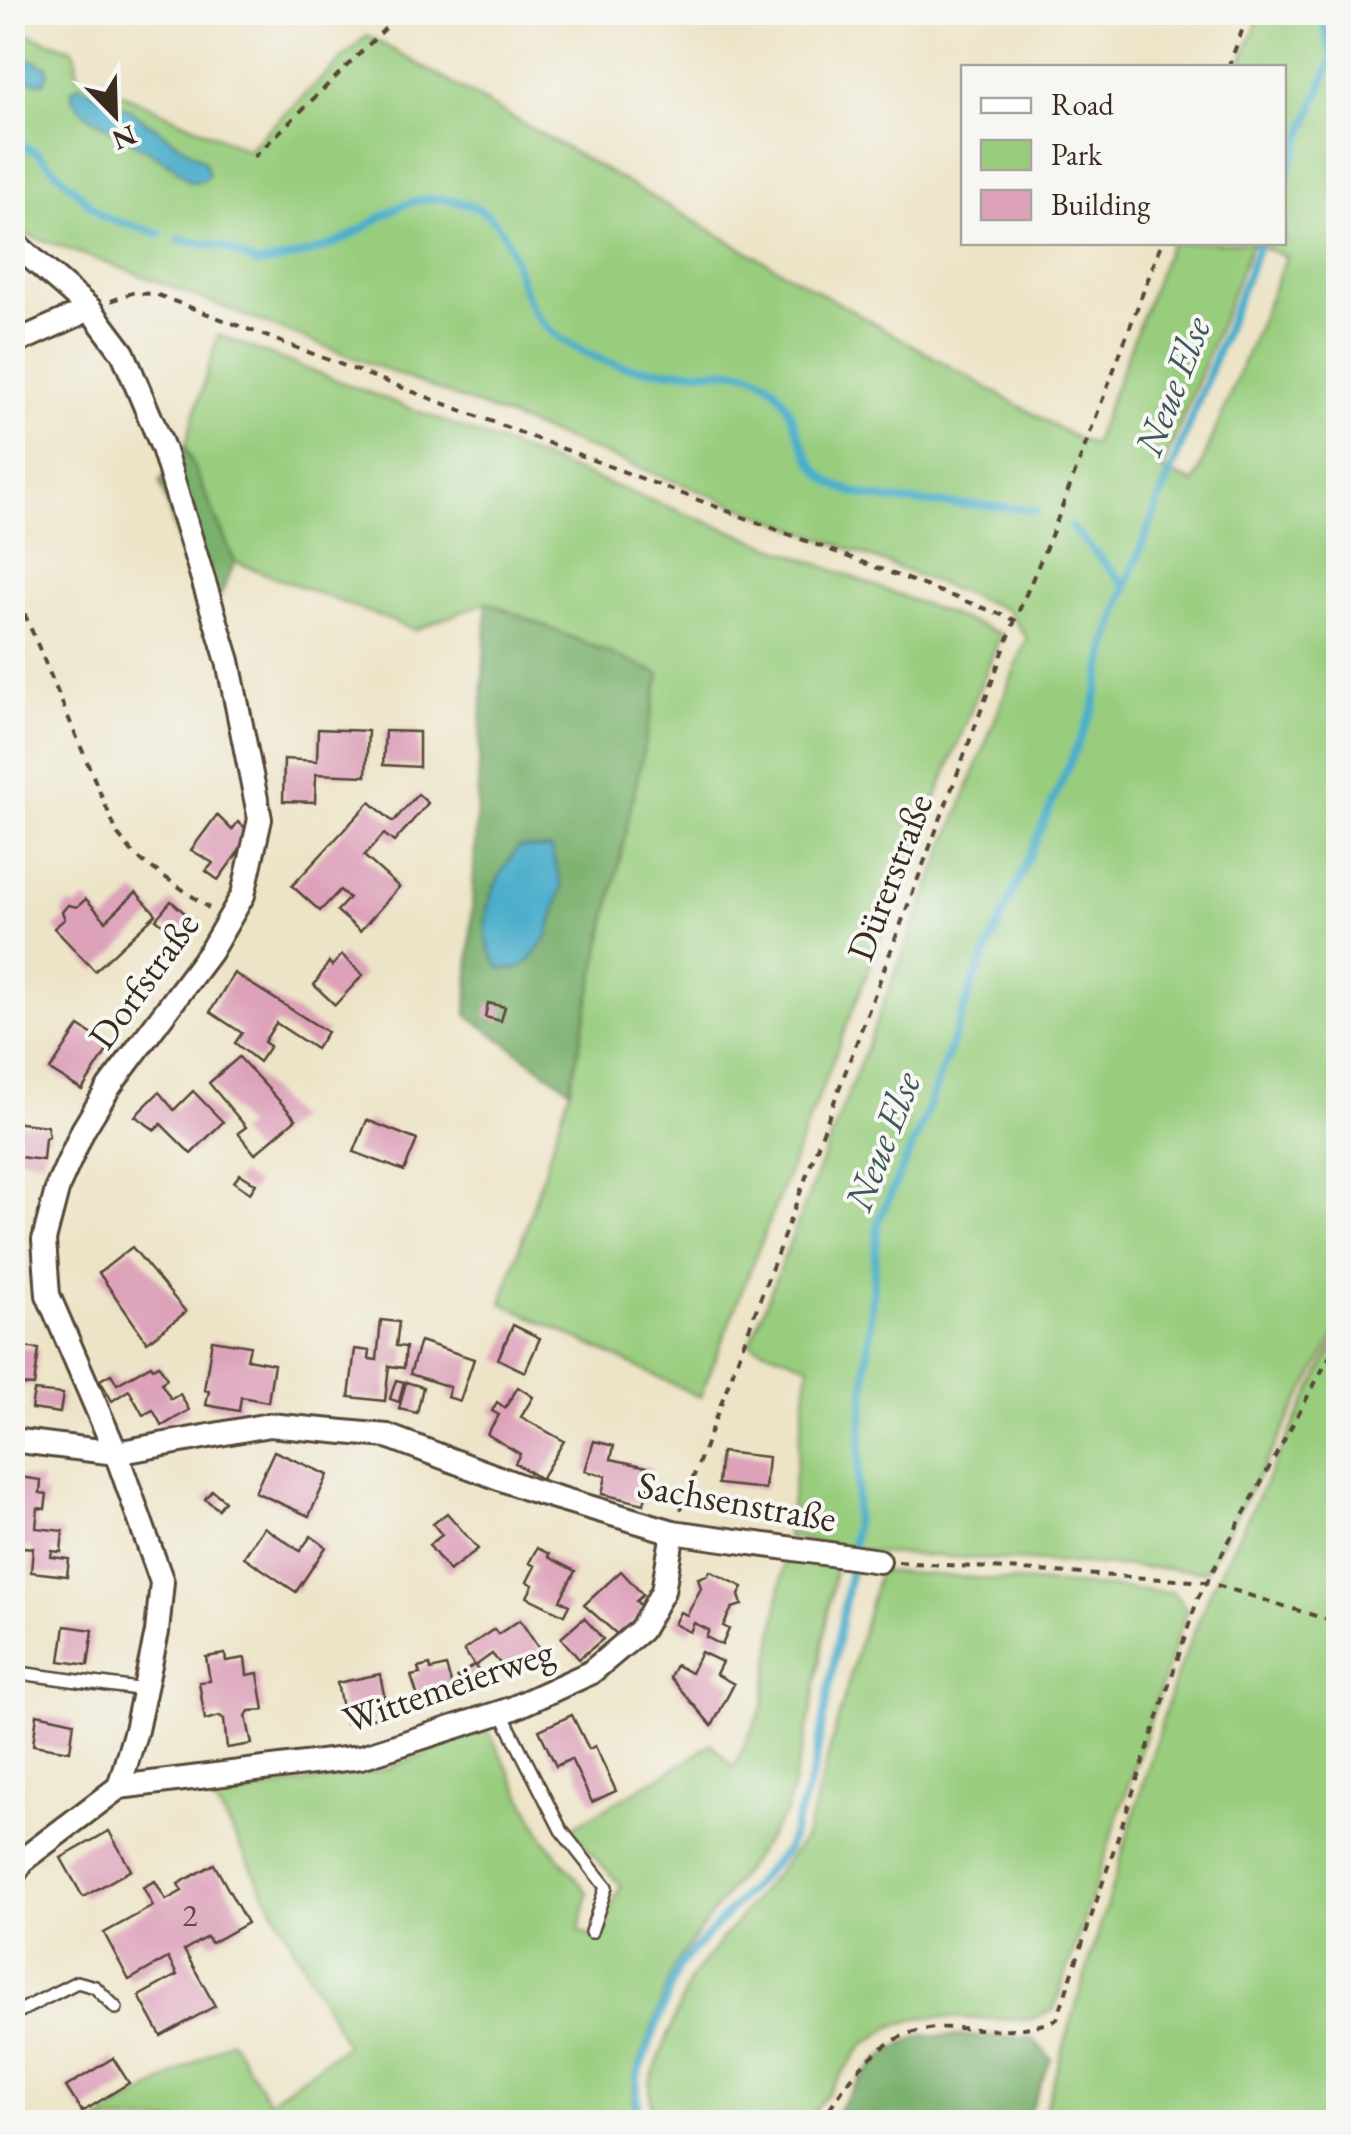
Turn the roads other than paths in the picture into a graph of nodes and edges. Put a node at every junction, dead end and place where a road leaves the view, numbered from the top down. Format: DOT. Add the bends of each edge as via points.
graph roads {
  1 [pos="12,245"];
  2 [pos="90,310"];
  3 [pos="12,344"];
  4 [pos="12,1440"];
  5 [pos="116,1453"];
  6 [pos="673,1532"];
  7 [pos="879,1560"];
  8 [pos="12,1672"];
  9 [pos="144,1690"];
  10 [pos="501,1712"];
  11 [pos="119,1787"];
  12 [pos="12,1877"];
  13 [pos="591,1932"];
  14 [pos="116,2008"];
  15 [pos="12,2015"];
  1 -- 2 [label="street, Dorfstraße"];
  2 -- 3 [label="street"];
  2 -- 5 [label="street, Dorfstraße" via="123,353 163,448 228,661 260,819 243,895 83,1130 44,1240 48,1295"];
  4 -- 5 [label="street, Sachsenstraße"];
  5 -- 6 [label="street, Sachsenstraße" via="269,1425 386,1436 530,1490"];
  5 -- 9 [label="street, Dorfstraße" via="162,1582"];
  6 -- 7 [label="street, Sachsenstraße"];
  6 -- 10 [label="street, Wittemeierweg" via="663,1592 640,1630 590,1673"];
  8 -- 9 [label="lane"];
  9 -- 11 [label="street, Dorfstraße"];
  10 -- 11 [label="street, Wittemeierweg" via="361,1757"];
  10 -- 13 [label="lane" via="560,1830 606,1888"];
  11 -- 12 [label="street" via="24,1860"];
  14 -- 15 [label="lane" via="95,1987 77,1982"];
}
